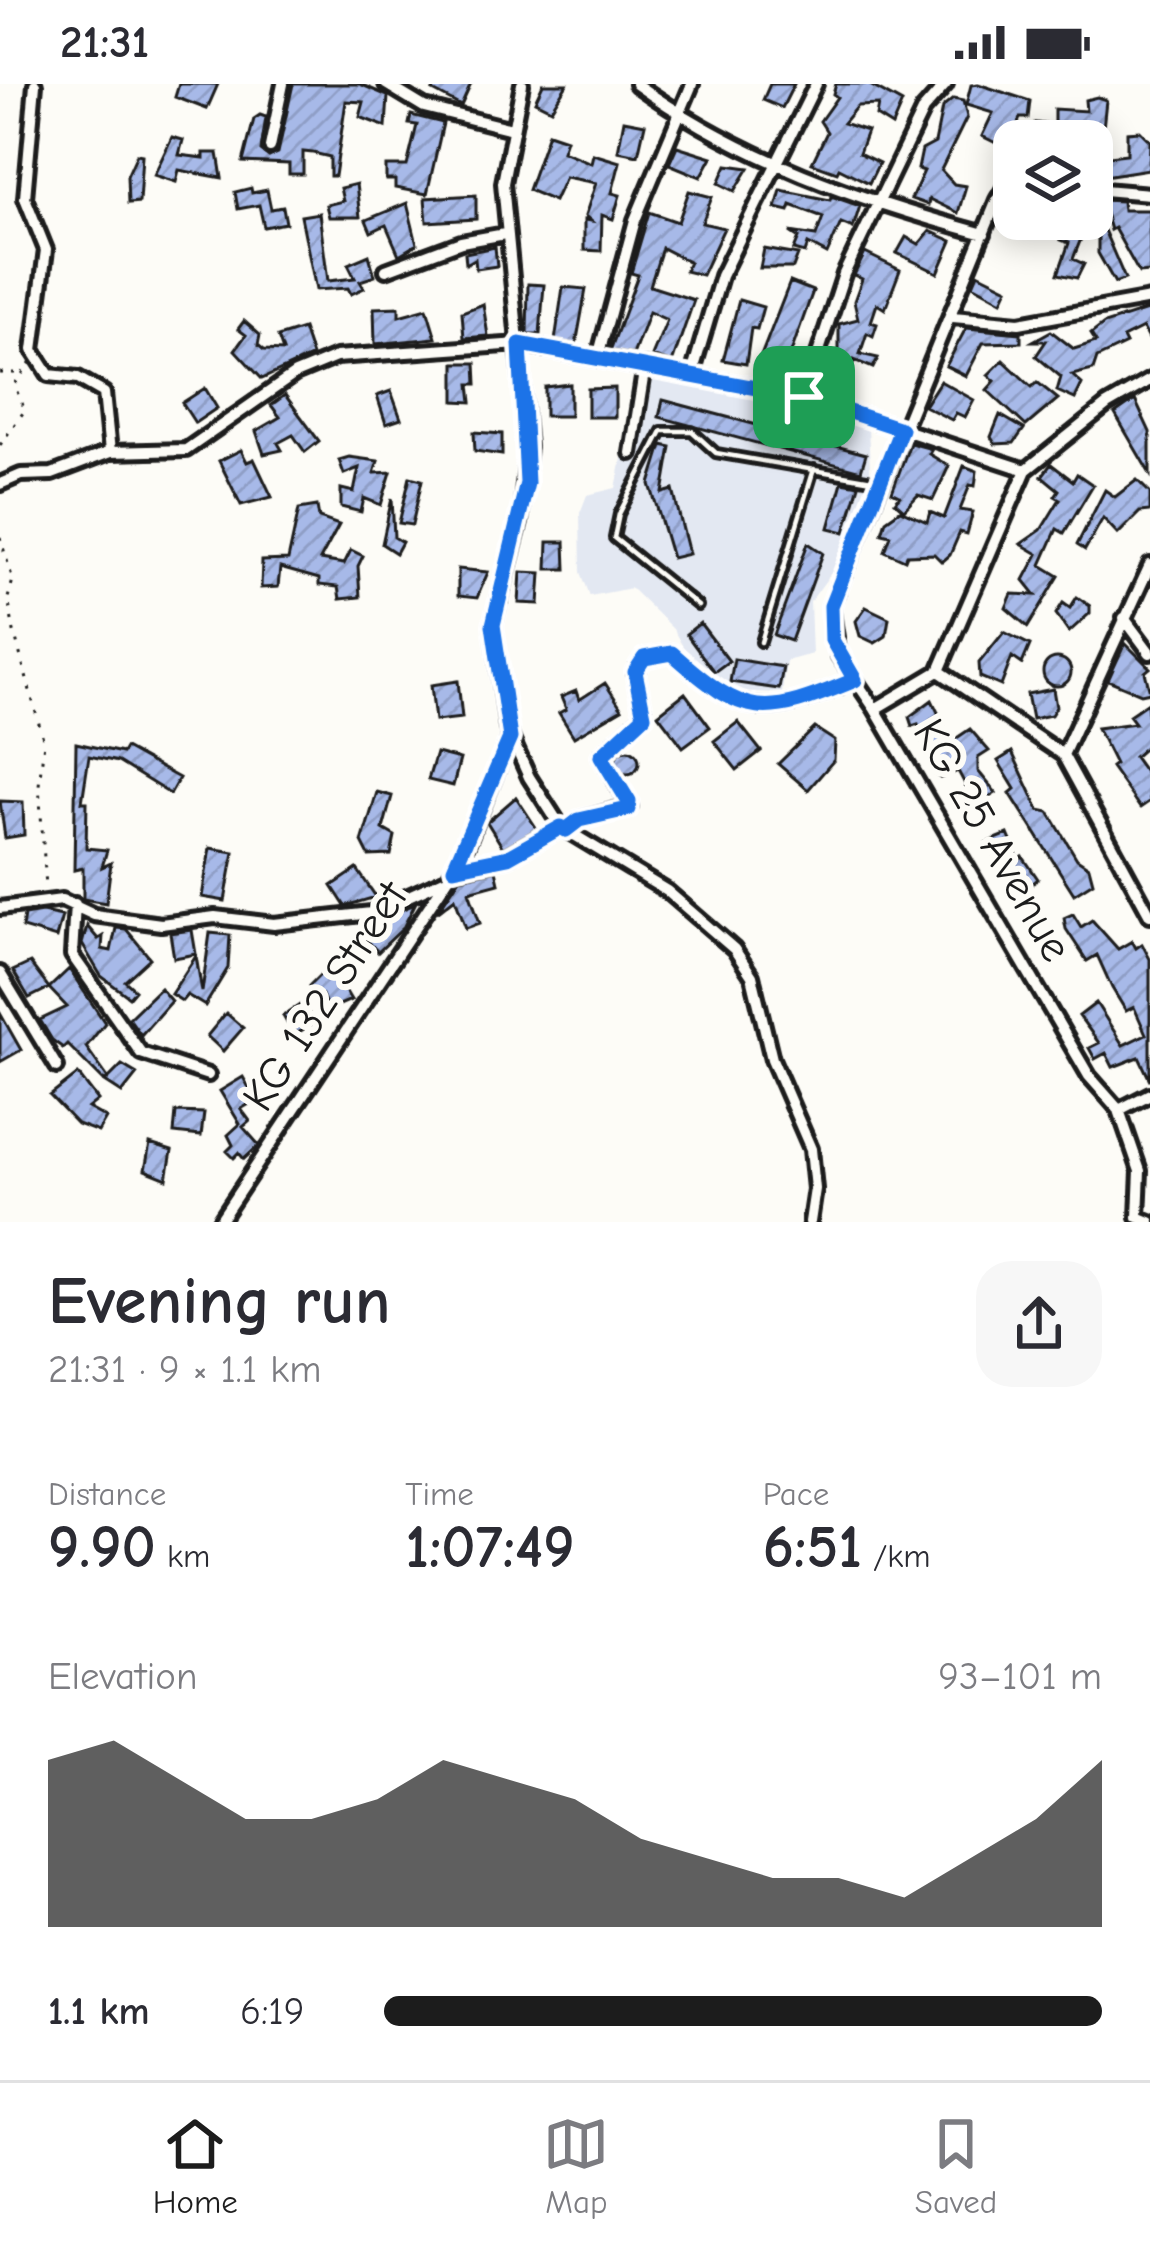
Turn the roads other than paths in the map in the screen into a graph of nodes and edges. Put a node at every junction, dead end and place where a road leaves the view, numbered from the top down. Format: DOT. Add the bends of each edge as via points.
graph roads {
  1 [pos="35,84"];
  2 [pos="283,84"];
  3 [pos="386,84"];
  4 [pos="522,84"];
  5 [pos="636,84"];
  6 [pos="692,84"];
  7 [pos="816,84"];
  8 [pos="946,84"];
  9 [pos="676,113"];
  10 [pos="512,129"];
  11 [pos="270,147"];
  12 [pos="773,166"];
  13 [pos="1113,191"];
  14 [pos="1150,194"];
  15 [pos="878,205"];
  16 [pos="993,212"];
  17 [pos="984,233"];
  18 [pos="505,234"];
  19 [pos="386,270"];
  20 [pos="1150,298"];
  21 [pos="953,316"];
  22 [pos="520,344"];
  23 [pos="598,357"];
  24 [pos="645,366"];
  25 [pos="692,374"];
  26 [pos="1150,380"];
  27 [pos="804,397"];
  28 [pos="901,429"];
  29 [pos="110,452"];
  30 [pos="631,453"];
  31 [pos="814,470"];
  32 [pos="1026,470"];
  33 [pos="878,482"];
  34 [pos="0,484"];
  35 [pos="1150,565"];
  36 [pos="698,606"];
  37 [pos="1124,618"];
  38 [pos="761,642"];
  39 [pos="1150,653"];
  40 [pos="939,671"];
  41 [pos="855,680"];
  42 [pos="874,710"];
  43 [pos="510,738"];
  44 [pos="1064,755"];
  45 [pos="564,829"];
  46 [pos="454,868"];
  47 [pos="444,880"];
  48 [pos="75,904"];
  49 [pos="0,908"];
  50 [pos="1150,915"];
  51 [pos="0,973"];
  52 [pos="57,1067"];
  53 [pos="208,1075"];
  54 [pos="1150,1094"];
  55 [pos="1119,1110"];
  56 [pos="1141,1220"];
  57 [pos="219,1222"];
  58 [pos="810,1222"];
  1 -- 29 [label="street" via="26,198 46,259 33,350 49,375 78,378 104,393"];
  2 -- 11 [label="street"];
  3 -- 10 [label="street" via="424,107"];
  4 -- 10 [label="street"];
  5 -- 9 [label="street"];
  6 -- 9 [label="street"];
  7 -- 12 [label="street"];
  8 -- 15 [label="street" via="923,110"];
  9 -- 12 [label="street"];
  9 -- 23 [label="street" via="630,236"];
  10 -- 18 [label="street"];
  12 -- 15 [label="street"];
  12 -- 25 [label="street" via="721,276"];
  13 -- 14 [label="street"];
  15 -- 17 [label="street"];
  15 -- 27 [label="street" via="844,274"];
  16 -- 17 [label="street"];
  17 -- 21 [label="street"];
  18 -- 19 [label="street"];
  18 -- 22 [label="street"];
  20 -- 21 [label="street" via="1036,321"];
  21 -- 28 [label="street"];
  22 -- 23 [label="street"];
  22 -- 29 [label="street" via="336,358 295,374 187,450"];
  22 -- 43 [label="street" via="527,483 493,625"];
  23 -- 24 [label="street"];
  24 -- 25 [label="street"];
  24 -- 30 [label="street"];
  25 -- 27 [label="street"];
  26 -- 32 [label="street, KG 25 Avenue"];
  27 -- 28 [label="street"];
  28 -- 32 [label="street"];
  28 -- 33 [label="street"];
  29 -- 34 [label="street"];
  31 -- 33 [label="lane"];
  31 -- 36 [label="lane" via="716,453 692,431 662,431 614,538"];
  31 -- 38 [label="lane"];
  32 -- 40 [label="street, KG 25 Avenue"];
  33 -- 41 [label="street" via="831,606 832,640"];
  35 -- 37 [label="street"];
  37 -- 39 [label="street"];
  37 -- 44 [label="street"];
  40 -- 42 [label="street, KG 25 Avenue"];
  40 -- 44 [label="street"];
  41 -- 42 [label="street"];
  41 -- 45 [label="street" via="798,702 751,708 703,683 672,653 644,658 635,672 644,716 601,756 630,806"];
  42 -- 55 [label="street, KG 25 Avenue" via="1072,1050"];
  43 -- 45 [label="street"];
  43 -- 46 [label="street, KG 132 Street"];
  44 -- 50 [label="street"];
  45 -- 46 [label="street" via="508,857"];
  45 -- 58 [label="street" via="667,891 734,949 752,976 772,1059 811,1149"];
  46 -- 47 [label="street, KG 132 Street"];
  47 -- 48 [label="street" via="371,914 274,924 215,917 161,924 94,915"];
  47 -- 57 [label="street, KG 132 Street"];
  48 -- 49 [label="street"];
  48 -- 53 [label="street" via="72,956 141,1053"];
  51 -- 52 [label="street"];
  54 -- 55 [label="street"];
  55 -- 56 [label="street, KG 25 Avenue" via="1140,1171"];
}
